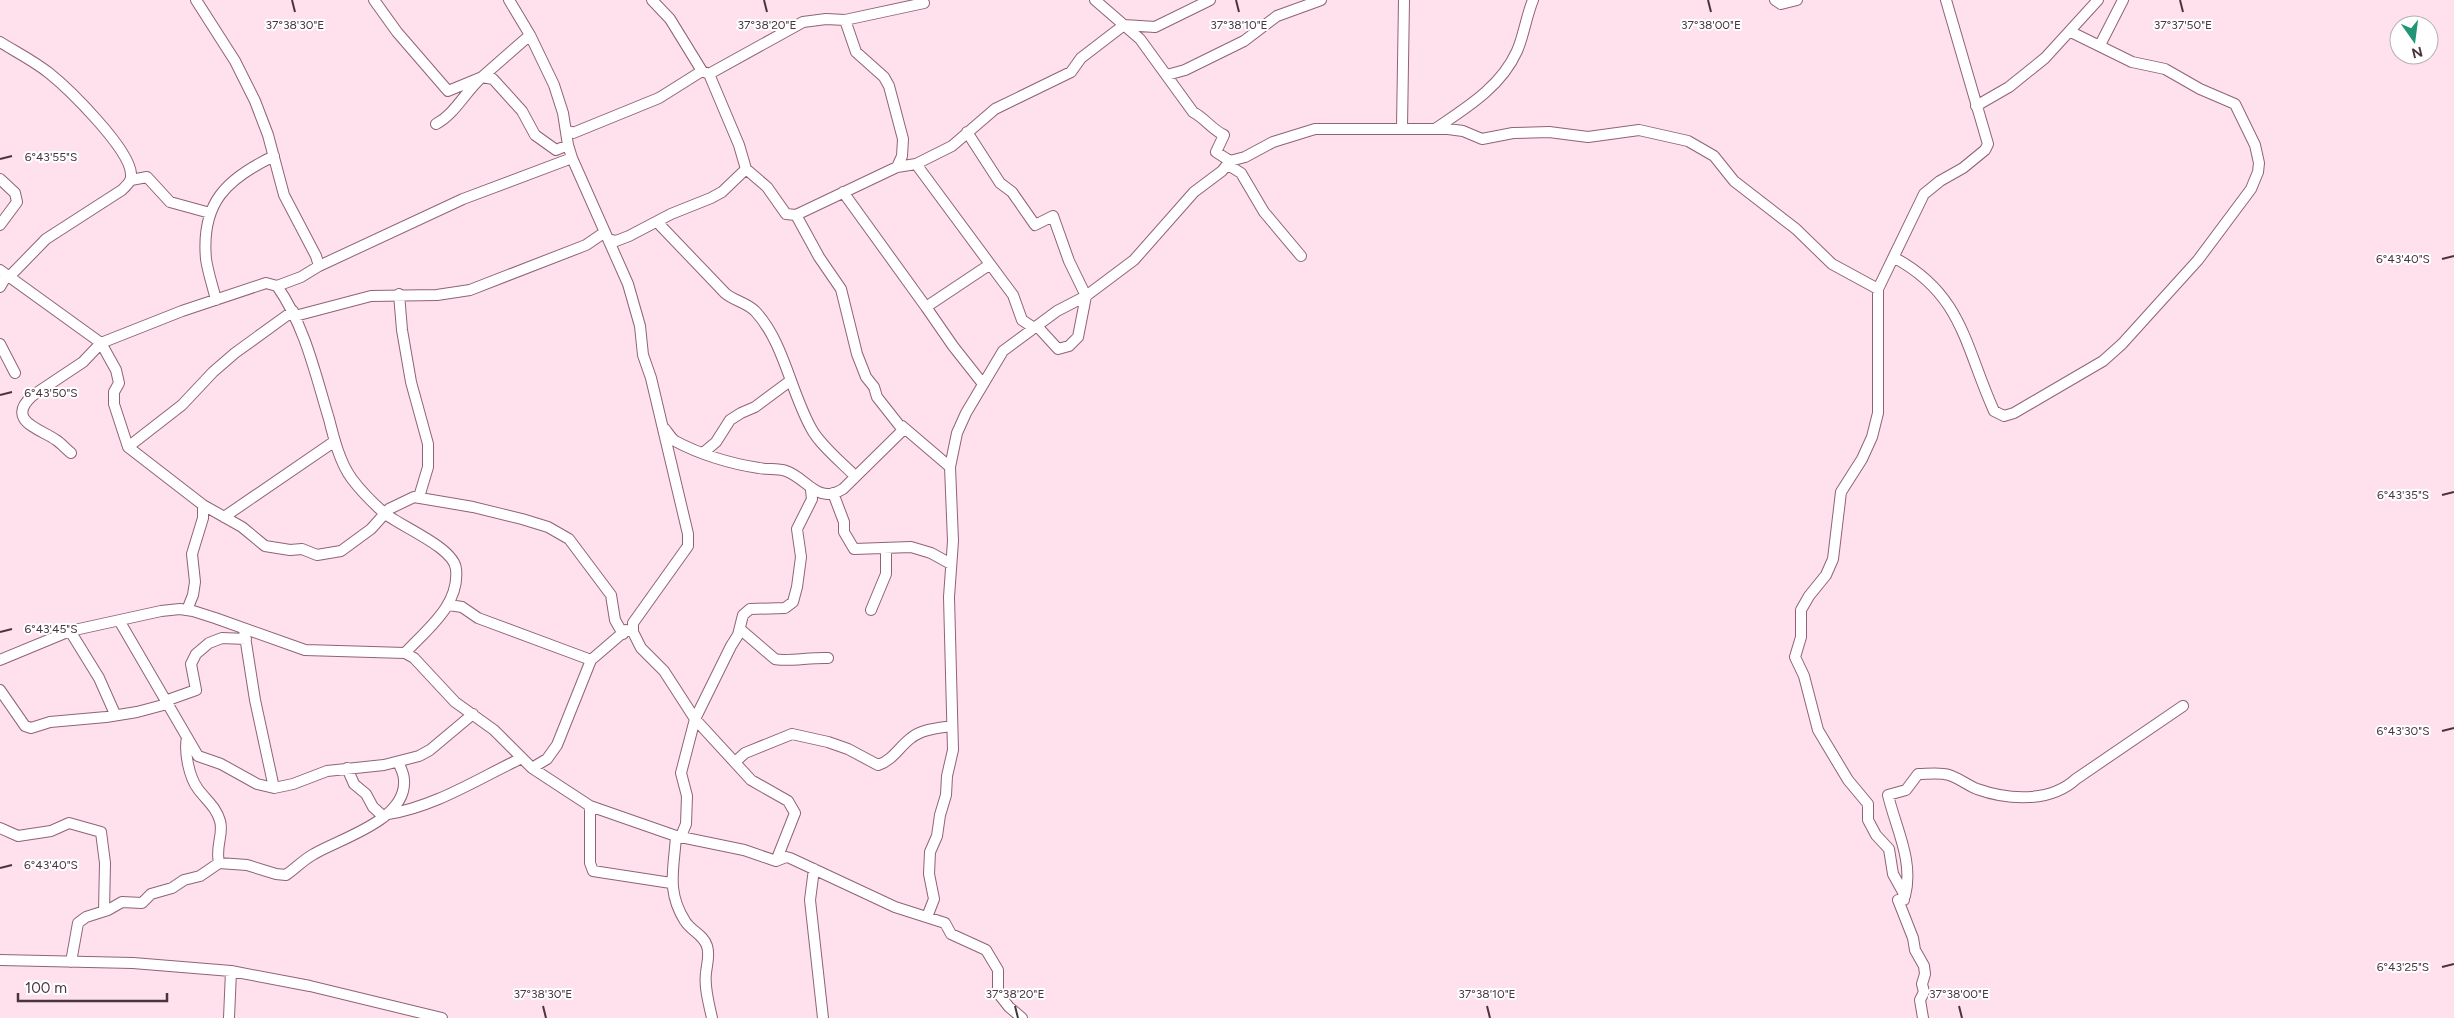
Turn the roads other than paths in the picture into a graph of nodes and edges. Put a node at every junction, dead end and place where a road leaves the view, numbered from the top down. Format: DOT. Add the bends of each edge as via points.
graph roads {
  1 [pos="196,0"];
  2 [pos="374,0"];
  3 [pos="509,0"];
  4 [pos="652,0"];
  5 [pos="1095,0"];
  6 [pos="1210,0"];
  7 [pos="1320,0"];
  8 [pos="1404,0"];
  9 [pos="1533,0"];
  10 [pos="1775,0"];
  11 [pos="1798,0"];
  12 [pos="1946,0"];
  13 [pos="2098,0"];
  14 [pos="2123,0"];
  15 [pos="924,3"];
  16 [pos="845,20"];
  17 [pos="1124,25"];
  18 [pos="2071,32"];
  19 [pos="530,35"];
  20 [pos="0,42"];
  21 [pos="2100,45"];
  22 [pos="706,73"];
  23 [pos="1167,76"];
  24 [pos="482,77"];
  25 [pos="1976,106"];
  26 [pos="436,124"];
  27 [pos="1402,127"];
  28 [pos="1434,129"];
  29 [pos="566,130"];
  30 [pos="967,132"];
  31 [pos="568,145"];
  32 [pos="274,156"];
  33 [pos="572,158"];
  34 [pos="1229,163"];
  35 [pos="916,164"];
  36 [pos="897,167"];
  37 [pos="746,169"];
  38 [pos="0,179"];
  39 [pos="131,180"];
  40 [pos="842,192"];
  41 [pos="210,213"];
  42 [pos="796,215"];
  43 [pos="658,223"];
  44 [pos="0,225"];
  45 [pos="607,236"];
  46 [pos="1301,256"];
  47 [pos="1894,258"];
  48 [pos="319,266"];
  49 [pos="989,266"];
  50 [pos="5,274"];
  51 [pos="277,286"];
  52 [pos="0,287"];
  53 [pos="1878,289"];
  54 [pos="399,294"];
  55 [pos="1086,296"];
  56 [pos="216,300"];
  57 [pos="926,307"];
  58 [pos="294,314"];
  59 [pos="1036,327"];
  60 [pos="102,343"];
  61 [pos="0,344"];
  62 [pos="15,373"];
  63 [pos="790,381"];
  64 [pos="983,384"];
  65 [pos="661,422"];
  66 [pos="902,426"];
  67 [pos="335,441"];
  68 [pos="128,447"];
  69 [pos="71,453"];
  70 [pos="703,453"];
  71 [pos="950,467"];
  72 [pos="855,476"];
  73 [pos="811,490"];
  74 [pos="833,493"];
  75 [pos="419,497"];
  76 [pos="204,506"];
  77 [pos="384,513"];
  78 [pos="224,518"];
  79 [pos="886,550"];
  80 [pos="952,564"];
  81 [pos="449,605"];
  82 [pos="188,610"];
  83 [pos="871,610"];
  84 [pos="120,622"];
  85 [pos="740,629"];
  86 [pos="70,631"];
  87 [pos="628,633"];
  88 [pos="245,634"];
  89 [pos="405,653"];
  90 [pos="828,658"];
  91 [pos="0,660"];
  92 [pos="591,660"];
  93 [pos="0,690"];
  94 [pos="166,702"];
  95 [pos="2183,706"];
  96 [pos="115,714"];
  97 [pos="473,714"];
  98 [pos="694,719"];
  99 [pos="952,726"];
  100 [pos="187,737"];
  101 [pos="522,758"];
  102 [pos="398,762"];
  103 [pos="735,762"];
  104 [pos="347,768"];
  105 [pos="532,768"];
  106 [pos="274,788"];
  107 [pos="590,806"];
  108 [pos="385,816"];
  109 [pos="0,828"];
  110 [pos="679,836"];
  111 [pos="776,862"];
  112 [pos="220,863"];
  113 [pos="814,870"];
  114 [pos="671,883"];
  115 [pos="1905,896"];
  116 [pos="104,911"];
  117 [pos="927,917"];
  118 [pos="0,960"];
  119 [pos="72,962"];
  120 [pos="231,970"];
  121 [pos="229,1018"];
  122 [pos="442,1018"];
  123 [pos="712,1018"];
  124 [pos="823,1018"];
  125 [pos="1022,1018"];
  126 [pos="1923,1018"];
  1 -- 32 [label="street" via="246,82"];
  2 -- 24 [label="street" via="445,90 451,91"];
  3 -- 19 [label="street"];
  4 -- 22 [label="street" via="670,19"];
  5 -- 17 [label="street"];
  6 -- 17 [label="street" via="1155,27"];
  7 -- 23 [label="street" via="1277,16 1244,41"];
  8 -- 27 [label="street"];
  9 -- 28 [label="street" via="1516,53 1503,73 1483,96"];
  10 -- 11 [label="street" via="1781,4"];
  12 -- 25 [label="street"];
  13 -- 18 [label="street"];
  14 -- 21 [label="street"];
  15 -- 16 [label="street"];
  16 -- 22 [label="street" via="803,22"];
  16 -- 36 [label="street" via="856,52 884,77 889,86 903,139 902,156"];
  17 -- 23 [label="street" via="1140,39"];
  17 -- 30 [label="street" via="1081,58 1072,72 995,109"];
  18 -- 21 [label="street"];
  18 -- 25 [label="street" via="2009,87"];
  19 -- 24 [label="street"];
  19 -- 29 [label="street" via="554,85"];
  20 -- 39 [label="street" via="51,75 102,125 130,167"];
  21 -- 47 [label="street" via="2132,62 2165,69 2235,104 2251,134 2259,163 2256,182 2251,189 2198,260 2138,328 2103,361 2004,416 1994,411 1962,327 1950,305 1917,270"];
  22 -- 29 [label="street" via="659,98 573,133"];
  22 -- 37 [label="street" via="739,145"];
  23 -- 34 [label="street" via="1193,112 1224,135 1216,152"];
  24 -- 26 [label="street" via="468,89 448,118"];
  24 -- 31 [label="street" via="493,79 522,111 535,135 545,144 556,150"];
  25 -- 47 [label="street" via="1988,144 1986,150 1924,194"];
  27 -- 28 [label="street"];
  27 -- 34 [label="street" via="1315,129 1273,142"];
  28 -- 53 [label="street" via="1463,131 1482,140 1513,133 1549,132 1588,137 1639,130 1688,141 1714,156 1734,181 1789,224 1832,264"];
  29 -- 31 [label="street"];
  30 -- 35 [label="street" via="952,146"];
  30 -- 55 [label="street" via="1000,183 1012,192 1036,225 1053,216 1068,261"];
  31 -- 33 [label="street"];
  32 -- 41 [label="street" via="227,187 214,200"];
  32 -- 48 [label="street" via="284,196"];
  33 -- 45 [label="street"];
  33 -- 48 [label="street" via="463,198"];
  34 -- 46 [label="street" via="1241,174 1264,212"];
  34 -- 55 [label="street" via="1194,192 1134,260"];
  35 -- 36 [label="street"];
  35 -- 49 [label="street"];
  36 -- 40 [label="street"];
  37 -- 42 [label="street" via="767,187 786,214"];
  37 -- 43 [label="street" via="722,192"];
  38 -- 44 [label="street" via="15,193 17,202"];
  39 -- 41 [label="street" via="147,177 170,202"];
  39 -- 50 [label="street" via="122,190 46,239"];
  40 -- 42 [label="street"];
  40 -- 57 [label="street"];
  41 -- 56 [label="street" via="206,258"];
  42 -- 66 [label="street" via="841,289 866,377 878,399"];
  43 -- 45 [label="street" via="616,241"];
  43 -- 63 [label="street" via="725,294 756,312 776,342"];
  45 -- 54 [label="street" via="470,290 437,295"];
  45 -- 65 [label="street" via="628,284"];
  47 -- 53 [label="street"];
  48 -- 51 [label="street"];
  49 -- 57 [label="street"];
  49 -- 59 [label="street" via="1013,295 1022,320"];
  50 -- 52 [label="street"];
  50 -- 60 [label="street"];
  51 -- 56 [label="street" via="266,284"];
  51 -- 58 [label="street"];
  53 -- 115 [label="street" via="1878,413 1862,459 1841,492 1834,559 1802,610 1801,637 1795,657 1804,676 1818,730 1848,780 1868,804 1868,820 1889,849 1894,878"];
  54 -- 58 [label="street" via="350,299"];
  54 -- 75 [label="street" via="411,382 428,444 428,467"];
  55 -- 59 [label="street" via="1057,311"];
  55 -- 59 [label="street" via="1078,337 1069,346 1058,349"];
  56 -- 60 [label="street"];
  57 -- 64 [label="street"];
  58 -- 67 [label="street" via="303,331"];
  58 -- 68 [label="street" via="235,353 182,405"];
  59 -- 64 [label="street" via="1003,351"];
  60 -- 68 [label="street" via="116,370 119,383 114,392 114,404"];
  60 -- 69 [label="street" via="83,362 32,396 23,408 29,425 55,439"];
  61 -- 62 [label="street"];
  63 -- 70 [label="street" via="730,420 716,442"];
  63 -- 72 [label="street" via="811,430"];
  64 -- 71 [label="street" via="957,433"];
  65 -- 70 [label="street" via="673,440"];
  65 -- 87 [label="street" via="688,534 688,546"];
  66 -- 71 [label="street"];
  66 -- 72 [label="street" via="902,433"];
  67 -- 77 [label="street" via="350,477"];
  67 -- 78 [label="street"];
  68 -- 76 [label="street"];
  70 -- 73 [label="street" via="746,466 785,471 801,479"];
  71 -- 80 [label="street"];
  72 -- 74 [label="street" via="843,489"];
  73 -- 74 [label="street"];
  73 -- 85 [label="street" via="812,499 797,529 802,557 793,602 785,608 750,609 743,615"];
  74 -- 79 [label="street" via="844,522 844,532 854,549"];
  75 -- 77 [label="street" via="403,501"];
  75 -- 87 [label="street" via="522,519 564,534 611,595 615,620"];
  76 -- 78 [label="street"];
  76 -- 82 [label="street" via="202,526 192,554 195,582"];
  77 -- 78 [label="street" via="371,529 341,551 328,554 265,546 242,527"];
  77 -- 81 [label="street" via="454,560 456,578"];
  79 -- 80 [label="street" via="918,549"];
  79 -- 83 [label="street" via="886,574"];
  80 -- 99 [label="street"];
  81 -- 89 [label="street"];
  81 -- 92 [label="street"];
  82 -- 84 [label="street" via="161,611"];
  82 -- 88 [label="street" via="215,618"];
  84 -- 86 [label="street"];
  84 -- 94 [label="street"];
  85 -- 90 [label="street" via="781,661"];
  85 -- 98 [label="street"];
  86 -- 91 [label="street"];
  86 -- 96 [label="street" via="99,678"];
  87 -- 92 [label="street"];
  87 -- 98 [label="street" via="664,671"];
  88 -- 89 [label="street" via="305,650"];
  88 -- 94 [label="street" via="209,643 192,659 196,690"];
  88 -- 106 [label="street"];
  89 -- 97 [label="street" via="414,658 455,702"];
  92 -- 105 [label="street" via="555,749 547,759"];
  93 -- 96 [label="street" via="25,726 31,728 50,722"];
  94 -- 96 [label="street" via="137,712"];
  94 -- 100 [label="street"];
  95 -- 115 [label="street" via="2066,788 2031,798 1997,795 1948,774 1918,774 1906,790 1888,795 1907,859"];
  97 -- 101 [label="street"];
  97 -- 102 [label="street" via="430,750"];
  98 -- 103 [label="street"];
  98 -- 110 [label="street" via="681,773 686,796 686,824"];
  99 -- 103 [label="street" via="919,733 889,761 878,765 842,747 792,734 745,753"];
  99 -- 117 [label="street" via="953,750 947,790 937,836 930,852 929,874 934,899"];
  100 -- 106 [label="street" via="198,756 221,764 257,784"];
  100 -- 112 [label="street" via="185,748 192,778 217,810 221,824 217,852"];
  101 -- 105 [label="street"];
  101 -- 108 [label="street" via="441,797"];
  102 -- 104 [label="street"];
  102 -- 108 [label="street" via="405,782 403,794"];
  103 -- 111 [label="street" via="751,780 788,801 795,810"];
  104 -- 106 [label="street"];
  104 -- 108 [label="street" via="354,784 366,794 372,807"];
  105 -- 107 [label="street"];
  107 -- 110 [label="street"];
  107 -- 114 [label="street" via="590,863 593,871"];
  108 -- 112 [label="street" via="346,840 308,857 286,874"];
  109 -- 116 [label="street" via="18,836 51,831 69,823 101,832 105,863"];
  110 -- 111 [label="street" via="744,850"];
  110 -- 114 [label="street"];
  111 -- 113 [label="street" via="786,857"];
  112 -- 116 [label="street" via="200,876 151,894 142,903 122,902"];
  113 -- 117 [label="street" via="895,907"];
  113 -- 124 [label="street" via="810,900"];
  114 -- 123 [label="street" via="684,919 707,944 707,988"];
  115 -- 126 [label="street" via="1904,900 1898,900 1925,974 1922,984 1924,995 1920,1000"];
  116 -- 119 [label="street" via="78,923"];
  117 -- 125 [label="street" via="945,923 949,932 960,940 986,950 998,970 998,993"];
  118 -- 119 [label="street"];
  119 -- 120 [label="street"];
  120 -- 121 [label="street"];
  120 -- 122 [label="street"];
}
